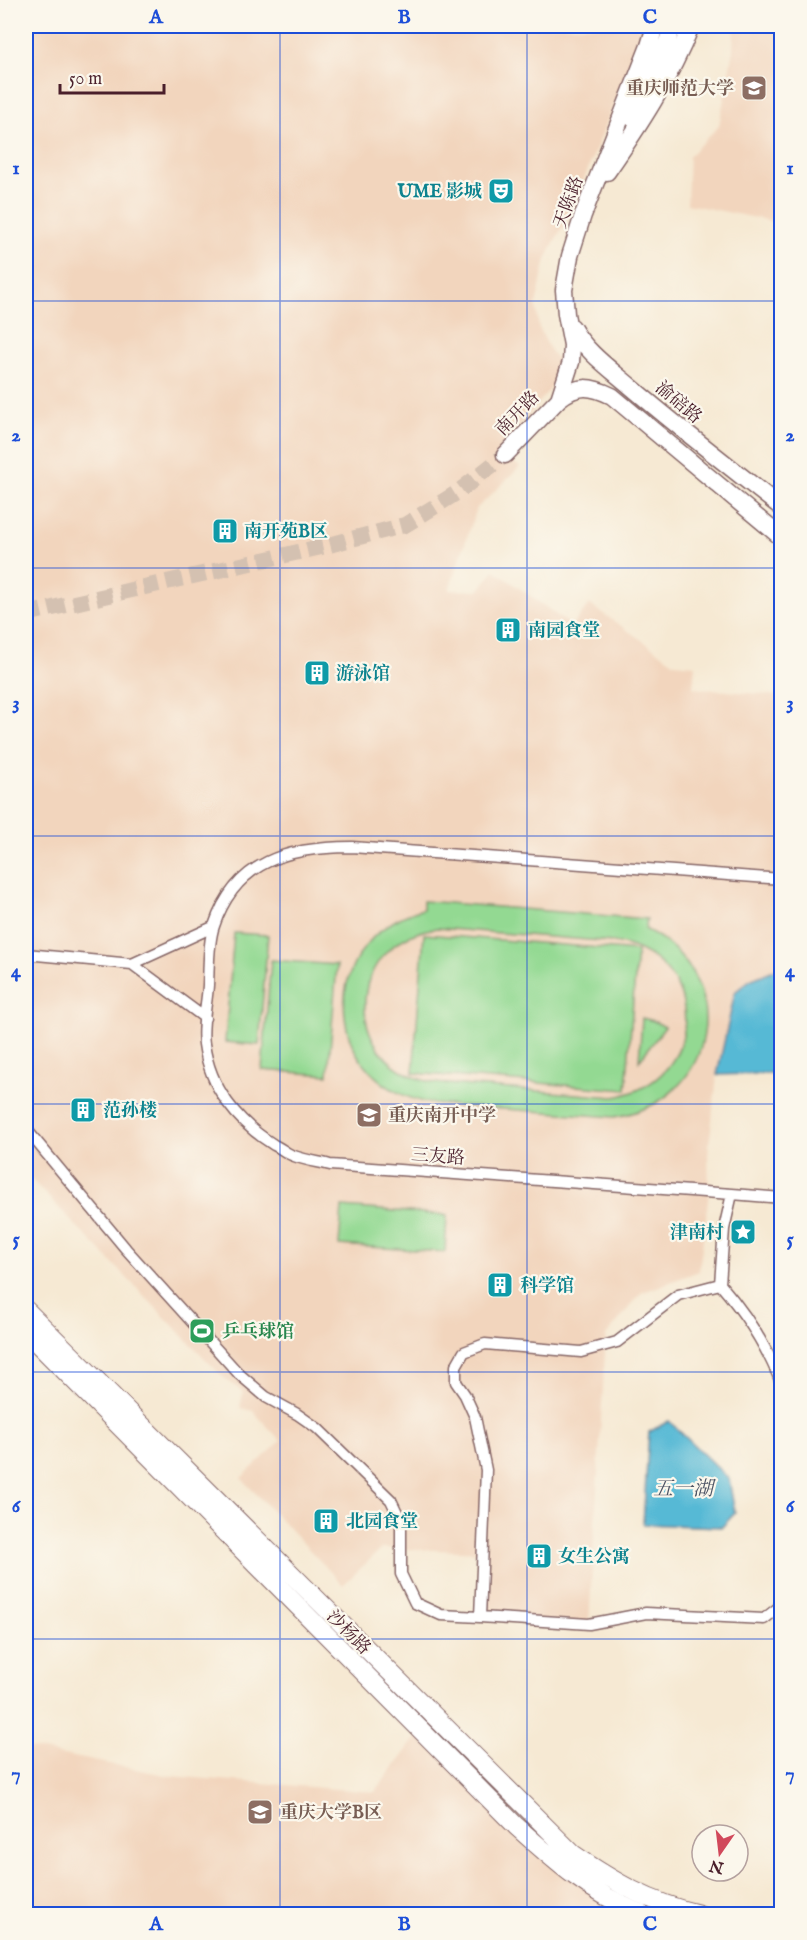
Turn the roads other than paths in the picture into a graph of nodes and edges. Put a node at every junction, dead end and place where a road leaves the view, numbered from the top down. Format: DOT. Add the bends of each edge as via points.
graph roads {
  1 [pos="655,26"];
  2 [pos="673,26"];
  3 [pos="692,26"];
  4 [pos="761,26"];
  5 [pos="782,30"];
  6 [pos="583,215"];
  7 [pos="566,314"];
  8 [pos="559,399"];
  9 [pos="505,455"];
  10 [pos="782,508"];
  11 [pos="782,538"];
  12 [pos="782,879"];
  13 [pos="213,927"];
  14 [pos="26,954"];
  15 [pos="132,964"];
  16 [pos="205,1018"];
  17 [pos="26,1129"];
  18 [pos="732,1194"];
  19 [pos="782,1198"];
  20 [pos="720,1284"];
  21 [pos="26,1310"];
  22 [pos="26,1332"];
  23 [pos="782,1385"];
  24 [pos="782,1601"];
  25 [pos="480,1617"];
  26 [pos="641,1914"];
  27 [pos="699,1914"];
  1 -- 6 [label="main road, 天陈路"];
  2 -- 6 [label="main road"];
  3 -- 6 [label="main road" via="644,118"];
  4 -- 5 [label="street"];
  6 -- 7 [label="main road, 天陈路" via="564,290"];
  7 -- 8 [label="main road, 天陈路" via="571,362"];
  7 -- 10 [label="main road, 渝碚路" via="589,351"];
  8 -- 9 [label="main road, 南开路"];
  8 -- 11 [label="main road" via="568,392 594,387 612,396"];
  12 -- 13 [label="street" via="323,847 290,852 260,864 231,892"];
  13 -- 15 [label="street"];
  13 -- 16 [label="street, 三友路"];
  14 -- 15 [label="street"];
  15 -- 16 [label="street"];
  16 -- 18 [label="street, 三友路" via="203,1042 211,1076 225,1100 249,1126 293,1156 330,1165"];
  17 -- 25 [label="street" via="126,1249 239,1374 266,1397 317,1428 391,1500 401,1521 401,1574 415,1603 441,1615"];
  18 -- 19 [label="street, 三友路"];
  18 -- 20 [label="street" via="724,1229"];
  20 -- 23 [label="street" via="772,1359"];
  20 -- 25 [label="street" via="678,1295 617,1342 581,1352 485,1344 465,1352 456,1366 456,1382 475,1417 486,1470"];
  21 -- 27 [label="main road, 沙杨路" via="573,1854 616,1883 674,1909"];
  22 -- 26 [label="main road, 沙杨路" via="516,1826 563,1869 609,1900"];
  24 -- 25 [label="street" via="764,1618 646,1613 590,1624"];
}
